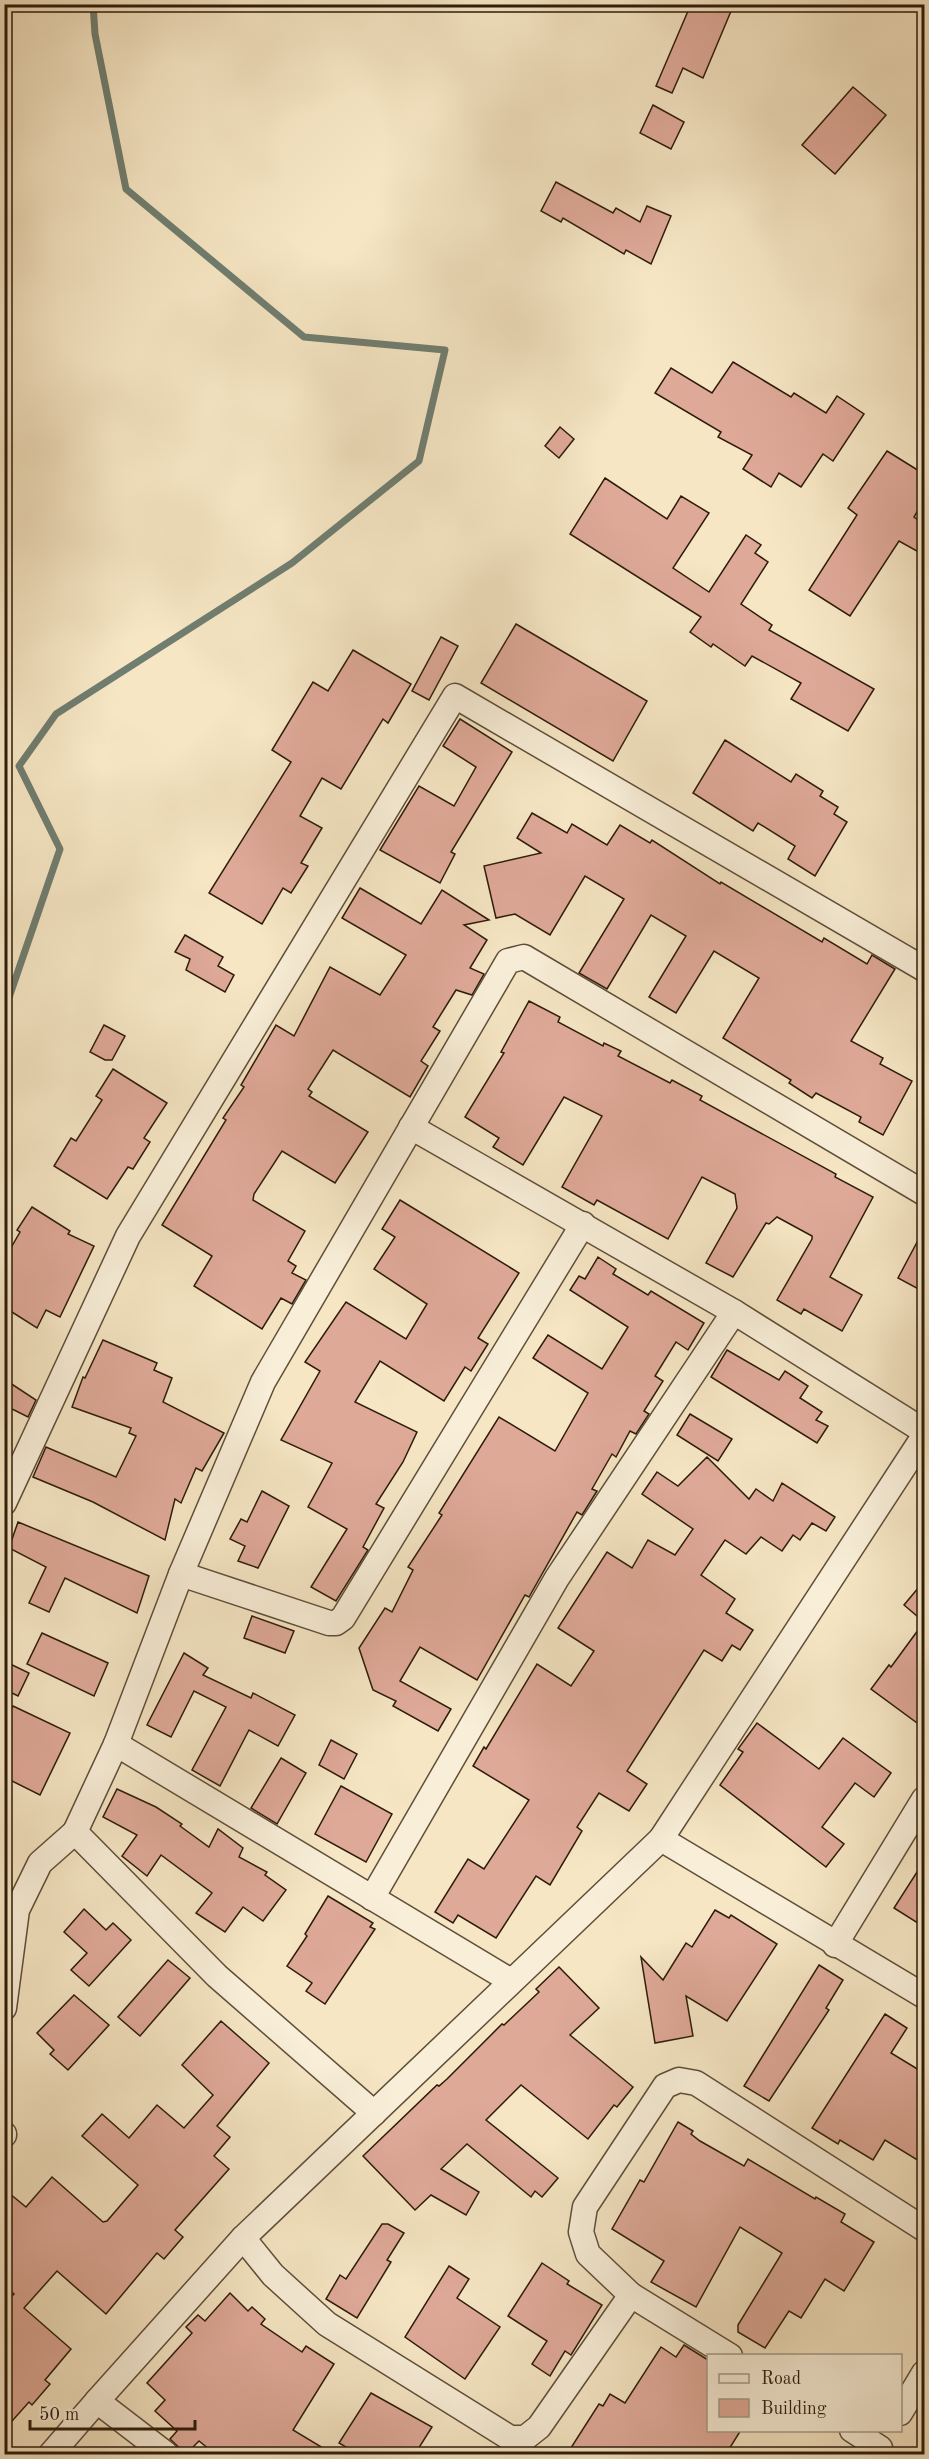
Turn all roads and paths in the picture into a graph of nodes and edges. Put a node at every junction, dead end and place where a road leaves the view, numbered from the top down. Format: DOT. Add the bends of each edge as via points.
graph roads {
  1 [pos="924,969"];
  2 [pos="411,1127"];
  3 [pos="924,1193"];
  4 [pos="583,1224"];
  5 [pos="734,1311"];
  6 [pos="924,1431"];
  7 [pos="924,1436"];
  8 [pos="4,1503"];
  9 [pos="181,1574"];
  10 [pos="116,1744"];
  11 [pos="924,1799"];
  12 [pos="75,1832"];
  13 [pos="661,1839"];
  14 [pos="372,1898"];
  15 [pos="835,1945"];
  16 [pos="511,1981"];
  17 [pos="924,1996"];
  18 [pos="4,2008"];
  19 [pos="374,2113"];
  20 [pos="924,2229"];
  21 [pos="243,2238"];
  22 [pos="631,2295"];
  23 [pos="728,2354"];
  24 [pos="924,2373"];
  25 [pos="98,2401"];
  26 [pos="902,2410"];
  27 [pos="856,2432"];
  28 [pos="882,2444"];
  29 [pos="51,2454"];
  30 [pos="166,2454"];
  1 -- 8 [label="street" via="455,696 128,1236"];
  2 -- 3 [label="street" via="508,961 524,957"];
  2 -- 4 [label="street"];
  2 -- 9 [label="street" via="263,1382"];
  4 -- 5 [label="street"];
  4 -- 9 [label="street" via="343,1618 328,1623"];
  5 -- 6 [label="street"];
  5 -- 14 [label="street" via="557,1578"];
  7 -- 13 [label="street"];
  9 -- 10 [label="street"];
  10 -- 12 [label="street"];
  10 -- 14 [label="street"];
  11 -- 15 [label="street"];
  12 -- 18 [label="street" via="40,1863 17,1910"];
  12 -- 19 [label="street" via="217,1976"];
  13 -- 15 [label="street"];
  13 -- 16 [label="street"];
  14 -- 16 [label="street"];
  15 -- 17 [label="street"];
  16 -- 19 [label="street"];
  19 -- 21 [label="street"];
  20 -- 22 [label="street" via="696,2084 679,2080 665,2086 585,2207 581,2232 588,2254"];
  21 -- 22 [label="street" via="273,2275 327,2324 510,2438 525,2438 539,2427"];
  21 -- 25 [label="street"];
  22 -- 23 [label="street"];
  24 -- 26 [label="street"];
  25 -- 29 [label="street"];
  25 -- 30 [label="street"];
  27 -- 28 [label="street"];
}
